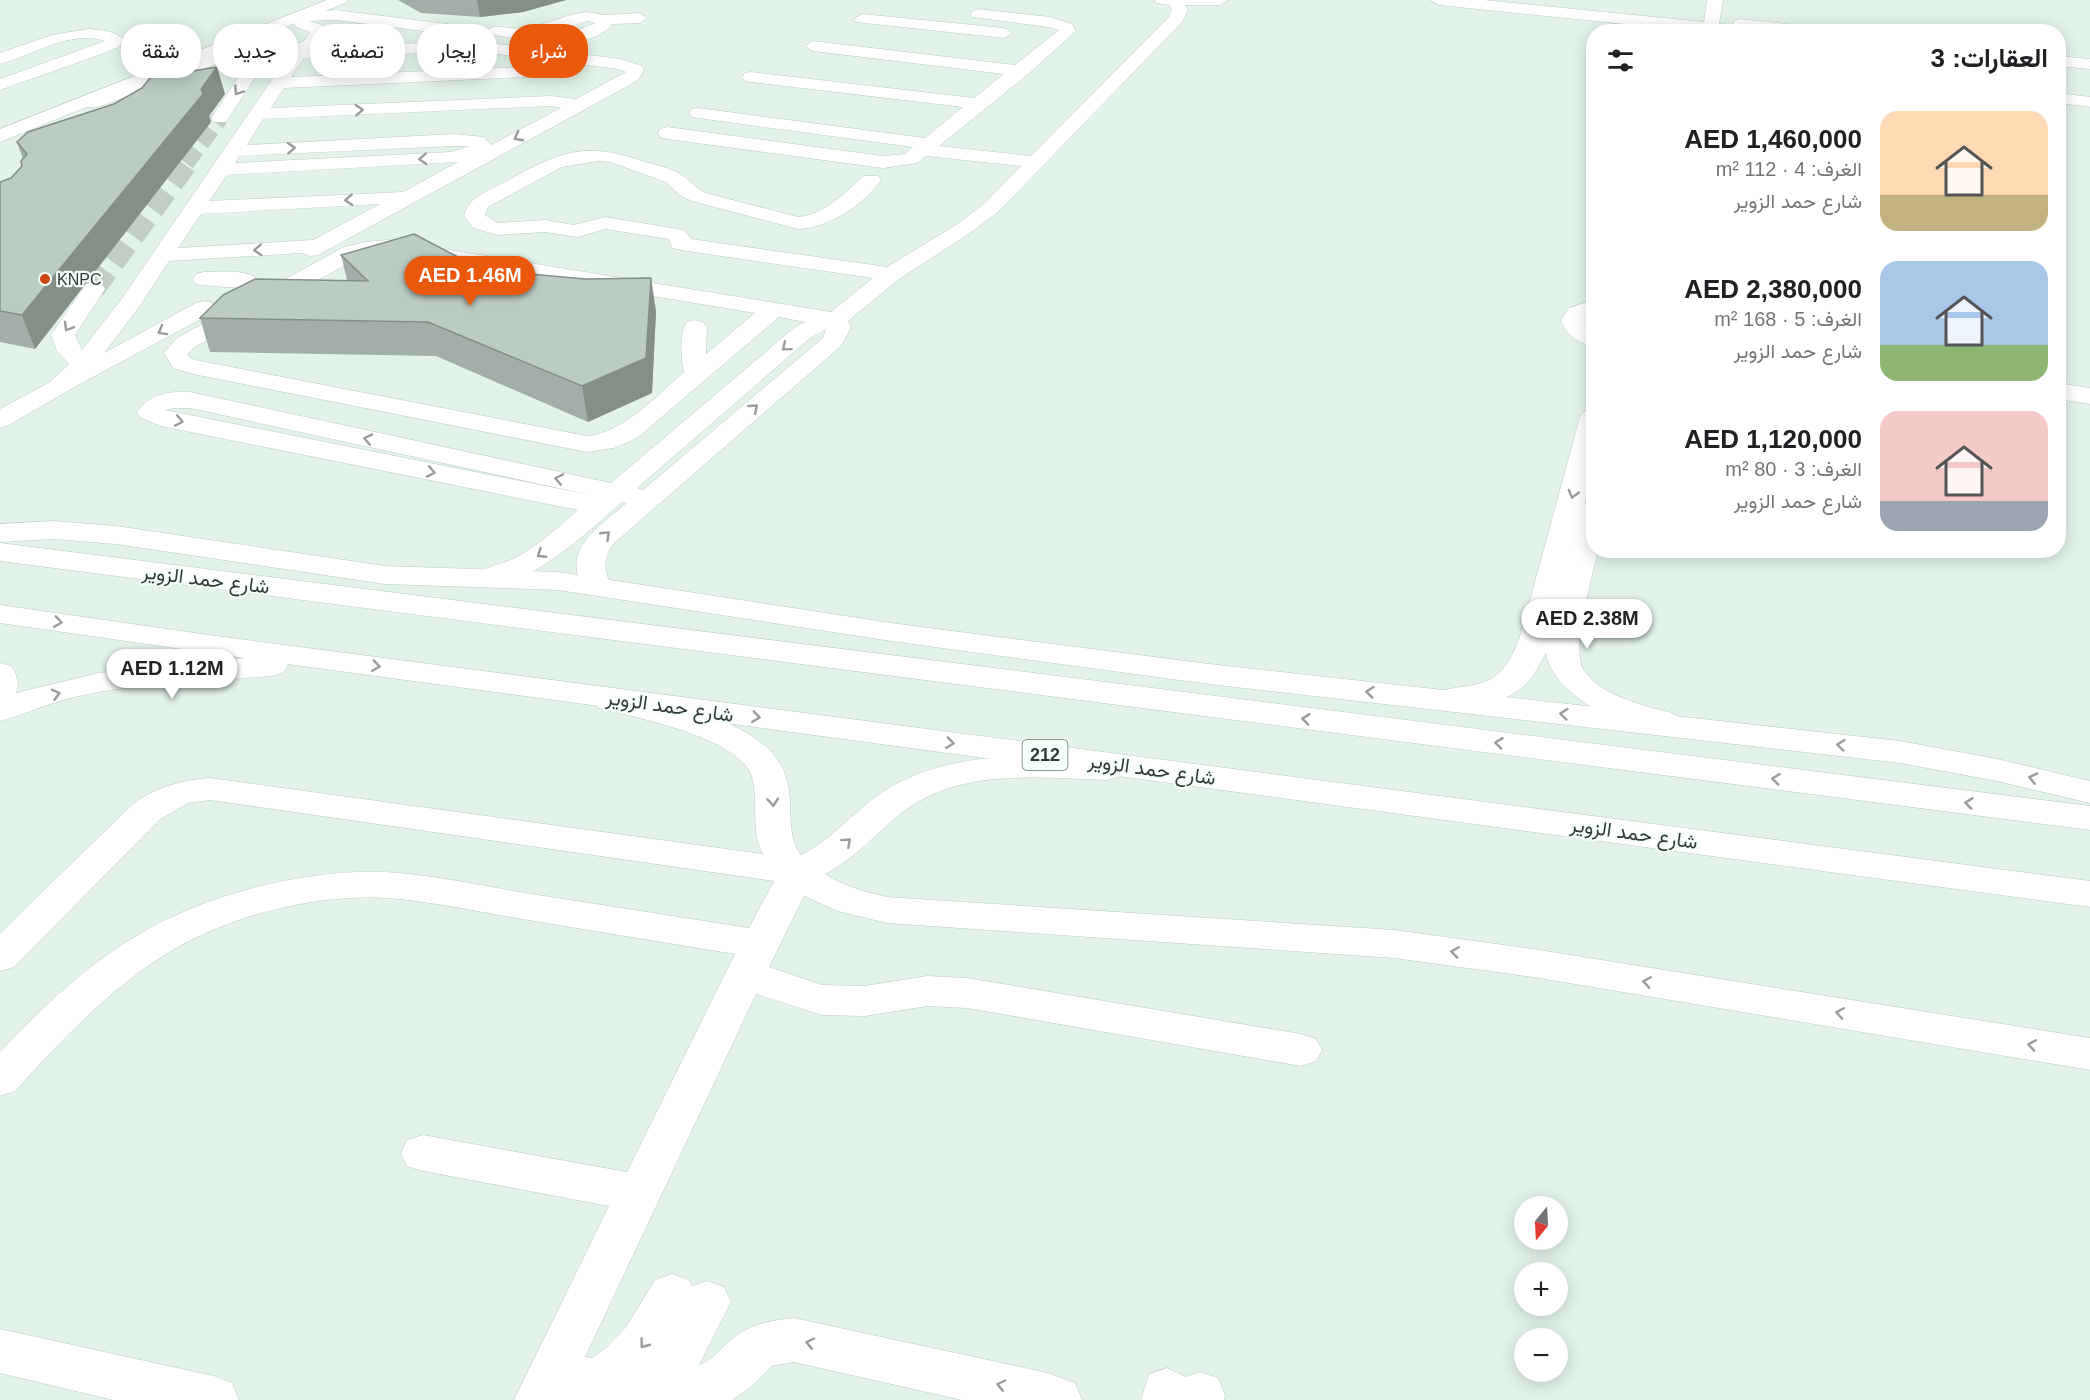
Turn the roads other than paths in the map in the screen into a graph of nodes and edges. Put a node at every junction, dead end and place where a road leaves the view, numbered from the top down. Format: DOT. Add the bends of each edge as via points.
graph roads {
  1 [pos="998,0"];
  2 [pos="1162,0"];
  3 [pos="1176,0"];
  4 [pos="1220,0"];
  5 [pos="1439,0"];
  6 [pos="1715,0"];
  7 [pos="334,3"];
  8 [pos="1692,8"];
  9 [pos="302,15"];
  10 [pos="635,20"];
  11 [pos="289,24"];
  12 [pos="559,24"];
  13 [pos="1679,24"];
  14 [pos="1689,24"];
  15 [pos="1711,24"];
  16 [pos="509,33"];
  17 [pos="509,33"];
  18 [pos="881,37"];
  19 [pos="1059,39"];
  20 [pos="201,46"];
  21 [pos="813,46"];
  22 [pos="1017,53"];
  23 [pos="1040,55"];
  24 [pos="213,58"];
  25 [pos="0,59"];
  26 [pos="2066,62"];
  27 [pos="2090,64"];
  28 [pos="633,67"];
  29 [pos="121,71"];
  30 [pos="121,71"];
  31 [pos="1021,71"];
  32 [pos="751,77"];
  33 [pos="279,80"];
  34 [pos="620,83"];
  35 [pos="85,84"];
  36 [pos="585,84"];
  37 [pos="0,85"];
  38 [pos="562,85"];
  39 [pos="977,85"];
  40 [pos="1000,88"];
  41 [pos="2066,99"];
  42 [pos="2090,102"];
  43 [pos="980,104"];
  44 [pos="578,105"];
  45 [pos="698,113"];
  46 [pos="557,116"];
  47 [pos="46,118"];
  48 [pos="220,118"];
  49 [pos="0,122"];
  50 [pos="929,123"];
  51 [pos="952,126"];
  52 [pos="23,127"];
  53 [pos="0,130"];
  54 [pos="666,133"];
  55 [pos="0,136"];
  56 [pos="927,147"];
  57 [pos="233,151"];
  58 [pos="1035,162"];
  59 [pos="221,169"];
  60 [pos="849,177"];
  61 [pos="438,180"];
  62 [pos="871,180"];
  63 [pos="893,183"];
  64 [pos="208,188"];
  65 [pos="407,196"];
  66 [pos="194,208"];
  67 [pos="362,221"];
  68 [pos="316,224"];
  69 [pos="202,230"];
  70 [pos="179,231"];
  71 [pos="316,246"];
  72 [pos="163,255"];
  73 [pos="891,274"];
  74 [pos="351,277"];
  75 [pos="204,279"];
  76 [pos="265,281"];
  77 [pos="94,289"];
  78 [pos="131,302"];
  79 [pos="212,304"];
  80 [pos="774,309"];
  81 [pos="1586,310"];
  82 [pos="836,320"];
  83 [pos="695,327"];
  84 [pos="1586,334"];
  85 [pos="76,372"];
  86 [pos="218,372"];
  87 [pos="697,374"];
  88 [pos="2066,392"];
  89 [pos="2090,396"];
  90 [pos="0,420"];
  91 [pos="1586,444"];
  92 [pos="607,499"];
  93 [pos="648,499"];
  94 [pos="0,532"];
  95 [pos="1586,540"];
  96 [pos="0,552"];
  97 [pos="490,578"];
  98 [pos="597,586"];
  99 [pos="0,614"];
  100 [pos="336,661"];
  101 [pos="0,673"];
  102 [pos="0,693"];
  103 [pos="592,695"];
  104 [pos="1442,700"];
  105 [pos="0,711"];
  106 [pos="1702,730"];
  107 [pos="1163,771"];
  108 [pos="2090,792"];
  109 [pos="2090,818"];
  110 [pos="798,872"];
  111 [pos="2090,894"];
  112 [pos="0,957"];
  113 [pos="753,959"];
  114 [pos="1301,1050"];
  115 [pos="2090,1054"];
  116 [pos="0,1079"];
  117 [pos="423,1153"];
  118 [pos="639,1193"];
  119 [pos="690,1298"];
  120 [pos="0,1351"];
  121 [pos="731,1382"];
  122 [pos="619,1383"];
  123 [pos="546,1387"];
  124 [pos="214,1400"];
  125 [pos="1057,1400"];
  1 -- 19 [label="main road" via="978,14 1057,23 1068,29"];
  2 -- 3 [label="main road"];
  3 -- 4 [label="main road"];
  3 -- 58 [label="main road" via="1180,10 1176,19"];
  5 -- 13 [label="main road"];
  6 -- 15 [label="main road"];
  7 -- 9 [label="main road"];
  7 -- 17 [label="main road" via="330,10 342,13"];
  8 -- 14 [label="main road"];
  9 -- 11 [label="main road"];
  9 -- 16 [label="main road"];
  9 -- 20 [label="main road"];
  9 -- 33 [label="main road" via="318,32 314,42"];
  9 -- 47 [label="main road"];
  10 -- 12 [label="main road" via="603,23 588,17"];
  18 -- 19 [label="main road" via="860,27"];
  19 -- 23 [label="main road"];
  21 -- 31 [label="main road"];
  22 -- 23 [label="main road"];
  23 -- 31 [label="main road"];
  24 -- 47 [label="main road"];
  25 -- 37 [label="main road" via="72,36 100,35 116,40"];
  26 -- 27 [label="main road"];
  28 -- 33 [label="main road"];
  28 -- 33 [label="main road" via="449,46"];
  28 -- 34 [label="main road" via="636,73"];
  29 -- 35 [label="main road"];
  30 -- 49 [label="main road"];
  31 -- 40 [label="main road"];
  32 -- 43 [label="main road"];
  33 -- 38 [label="main road"];
  33 -- 44 [label="main road, one-way"];
  33 -- 46 [label="main road"];
  33 -- 48 [label="main road, one-way" via="252,70"];
  33 -- 57 [label="main road"];
  34 -- 36 [label="main road"];
  34 -- 44 [label="main road"];
  39 -- 40 [label="main road"];
  40 -- 43 [label="main road"];
  41 -- 42 [label="main road"];
  43 -- 51 [label="main road"];
  44 -- 46 [label="main road"];
  45 -- 56 [label="main road"];
  46 -- 61 [label="main road, one-way"];
  47 -- 52 [label="main road"];
  50 -- 51 [label="main road"];
  51 -- 56 [label="main road"];
  52 -- 53 [label="main road"];
  52 -- 55 [label="main road"];
  54 -- 56 [label="main road" via="883,162 910,159"];
  56 -- 58 [label="main road"];
  57 -- 59 [label="main road"];
  57 -- 59 [label="main road, one-way" via="454,140 477,141 483,146 472,154 451,158"];
  58 -- 73 [label="main road" via="978,218"];
  59 -- 64 [label="main road"];
  60 -- 62 [label="main road"];
  61 -- 64 [label="main road" via="403,178"];
  61 -- 65 [label="main road"];
  62 -- 63 [label="main road"];
  62 -- 73 [label="main road" via="824,219 798,223 692,195 674,178 613,158 580,156 562,160 488,199 477,207 474,216 483,224 512,230 541,226 577,231 595,224 616,225 677,234 680,243 687,245"];
  64 -- 66 [label="main road"];
  65 -- 66 [label="main road, one-way"];
  65 -- 67 [label="main road"];
  66 -- 70 [label="main road"];
  67 -- 68 [label="main road"];
  67 -- 71 [label="main road"];
  69 -- 70 [label="main road"];
  70 -- 72 [label="main road"];
  71 -- 72 [label="main road, one-way"];
  71 -- 76 [label="main road"];
  72 -- 78 [label="main road"];
  73 -- 82 [label="main road"];
  74 -- 76 [label="main road"];
  75 -- 76 [label="main road"];
  76 -- 79 [label="main road"];
  76 -- 80 [label="main road" via="381,246"];
  76 -- 86 [label="main road" via="176,353 185,365"];
  77 -- 85 [label="main road, one-way" via="63,335"];
  78 -- 79 [label="main road" via="164,306"];
  78 -- 85 [label="main road"];
  79 -- 85 [label="main road, one-way" via="98,367"];
  80 -- 82 [label="main road"];
  80 -- 87 [label="main road"];
  81 -- 84 [label="main road" via="1573,320 1575,327"];
  82 -- 92 [label="main road, one-way" via="802,333"];
  93 -- 82 [label="main road, one-way" via="833,341 839,327"];
  83 -- 87 [label="main road"];
  85 -- 90 [label="main road"];
  86 -- 87 [label="main road" via="587,444 622,436"];
  86 -- 92 [label="main road" via="174,400 201,403"];
  88 -- 89 [label="main road"];
  91 -- 104 [label="main road, one-way" via="1537,633 1521,672 1502,688 1478,696"];
  92 -- 93 [label="main road"];
  92 -- 97 [label="main road, one-way" via="539,556"];
  98 -- 93 [label="main road, one-way" via="589,570 594,548"];
  94 -- 97 [label="main road" via="86,532 386,575"];
  95 -- 106 [label="main road" via="1564,637 1565,666 1582,687 1616,707"];
  109 -- 96 [label="main road, شارع حمد الزوير, one-way"];
  97 -- 98 [label="main road"];
  104 -- 98 [label="main road, one-way" via="898,633"];
  99 -- 100 [label="main road, شارع حمد الزوير / 212, one-way"];
  100 -- 103 [label="main road, شارع حمد الزوير / 212, one-way"];
  105 -- 100 [label="main road, one-way" via="116,680"];
  101 -- 102 [label="main road"];
  103 -- 107 [label="main road, شارع حمد الزوير / 212, one-way"];
  103 -- 110 [label="main road, one-way" via="703,728 729,738 757,756 771,782 777,845 783,859"];
  106 -- 104 [label="main road, one-way"];
  108 -- 106 [label="main road, one-way" via="1900,752"];
  110 -- 107 [label="main road, one-way" via="840,848 896,799 930,781 1026,768"];
  107 -- 111 [label="main road, شارع حمد الزوير / 212"];
  110 -- 112 [label="main road" via="199,790 175,795 146,812"];
  110 -- 113 [label="main road"];
  115 -- 110 [label="main road, one-way" via="1533,963 1404,946 887,910 830,895"];
  113 -- 114 [label="main road" via="802,995 822,1000 865,1001 927,991 968,993"];
  113 -- 116 [label="main road" via="399,886 327,887 220,912 150,945 90,989"];
  113 -- 118 [label="main road"];
  117 -- 118 [label="main road"];
  118 -- 123 [label="main road"];
  119 -- 122 [label="main road, one-way" via="682,1350 674,1361 658,1375"];
  120 -- 124 [label="main road"];
  121 -- 122 [label="main road" via="729,1374 695,1390"];
  125 -- 121 [label="main road, one-way" via="794,1340 776,1340 759,1346"];
  122 -- 123 [label="main road"];
}
